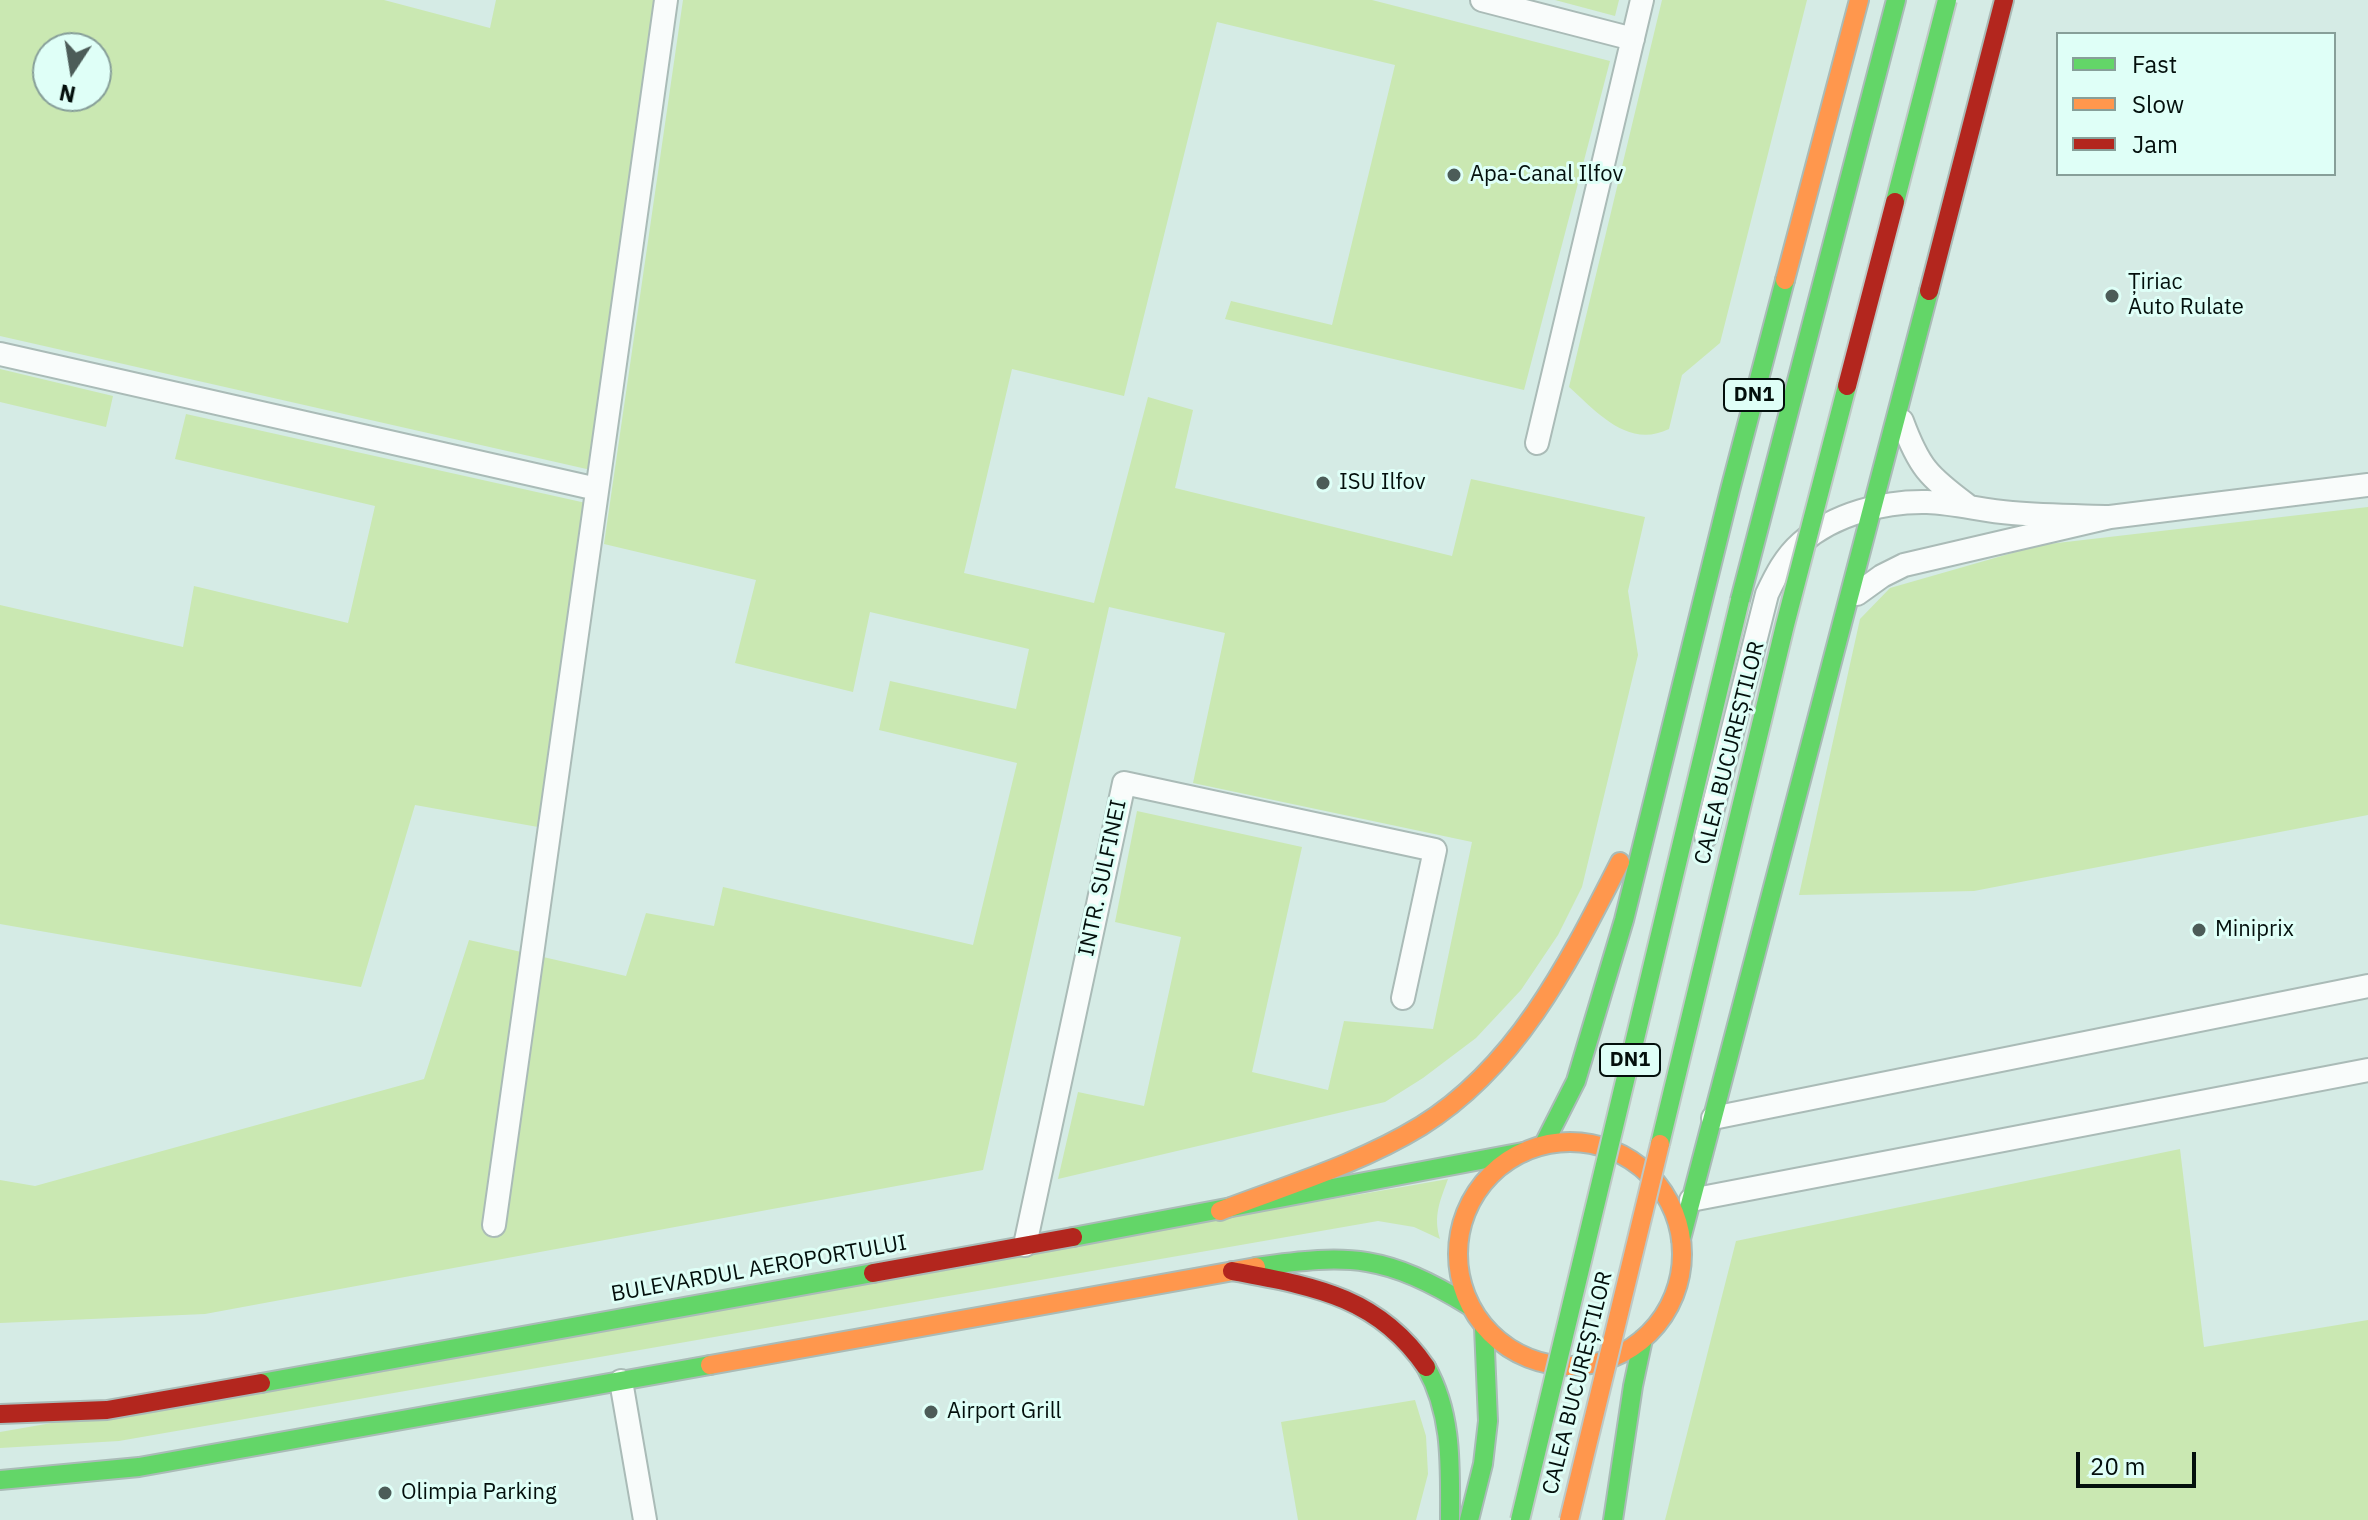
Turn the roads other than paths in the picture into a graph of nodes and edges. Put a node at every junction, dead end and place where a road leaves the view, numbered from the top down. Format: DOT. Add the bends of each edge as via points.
graph roads {
  1 [pos="666,0"];
  2 [pos="1482,0"];
  3 [pos="1642,0"];
  4 [pos="1859,0"];
  5 [pos="1896,0"];
  6 [pos="1947,0"];
  7 [pos="2004,0"];
  8 [pos="1633,39"];
  9 [pos="0,354"];
  10 [pos="1899,412"];
  11 [pos="1537,443"];
  12 [pos="2368,485"];
  13 [pos="597,489"];
  14 [pos="1968,506"];
  15 [pos="1874,507"];
  16 [pos="2110,517"];
  17 [pos="1850,602"];
  18 [pos="1692,641"];
  19 [pos="1829,674"];
  20 [pos="1806,699"];
  21 [pos="1738,705"];
  22 [pos="1784,706"];
  23 [pos="1656,792"];
  24 [pos="2368,986"];
  25 [pos="1403,998"];
  26 [pos="2368,1070"];
  27 [pos="1713,1118"];
  28 [pos="1544,1144"];
  29 [pos="1523,1152"];
  30 [pos="1626,1157"];
  31 [pos="1691,1200"];
  32 [pos="1220,1211"];
  33 [pos="494,1225"];
  34 [pos="1681,1239"];
  35 [pos="1025,1245"];
  36 [pos="1232,1271"];
  37 [pos="1470,1306"];
  38 [pos="1484,1327"];
  39 [pos="1643,1339"];
  40 [pos="621,1381"];
  41 [pos="0,1414"];
  42 [pos="0,1480"];
  43 [pos="645,1520"];
  44 [pos="1450,1520"];
  45 [pos="1469,1520"];
  46 [pos="1520,1520"];
  47 [pos="1569,1520"];
  48 [pos="1613,1520"];
  1 -- 13 [label="lane"];
  2 -- 8 [label="lane"];
  3 -- 8 [label="lane"];
  4 -- 18 [label="main road, DN1"];
  5 -- 46 [label="main road, CALEA BUCUREȘTILOR / DN1, bridge" via="1740,600"];
  6 -- 47 [label="main road, CALEA BUCUREȘTILOR / DN1, bridge" via="1785,625"];
  7 -- 10 [label="main road"];
  8 -- 11 [label="lane"];
  9 -- 13 [label="lane"];
  10 -- 14 [label="lane" via="1916,458"];
  10 -- 15 [label="main road"];
  12 -- 16 [label="lane"];
  13 -- 33 [label="lane"];
  14 -- 15 [label="lane" via="1927,502"];
  14 -- 16 [label="lane"];
  15 -- 17 [label="main road"];
  15 -- 21 [label="lane" via="1802,542 1781,565 1767,594"];
  16 -- 17 [label="lane" via="1904,565"];
  17 -- 19 [label="main road"];
  18 -- 21 [label="main road" via="1699,668 1715,690"];
  18 -- 23 [label="main road, DN1"];
  19 -- 20 [label="main road"];
  19 -- 27 [label="main road"];
  21 -- 22 [label="main road"];
  21 -- 30 [label="lane"];
  23 -- 28 [label="main road, DN1" via="1586,1049 1565,1107"];
  23 -- 32 [label="main road" via="1559,976 1486,1073 1447,1109 1374,1151"];
  24 -- 27 [label="lane"];
  25 -- 35 [label="lane, INTR. SULFINEI" via="1435,850 1124,783"];
  26 -- 31 [label="lane"];
  27 -- 31 [label="main road"];
  28 -- 29 [label="main road"];
  28 -- 30 [label="main road" via="1581,1142"];
  29 -- 32 [label="main road, BULEVARDUL AEROPORTULUI"];
  29 -- 37 [label="main road" via="1486,1178 1460,1227 1460,1278"];
  30 -- 34 [label="main road" via="1655,1181 1669,1202"];
  31 -- 34 [label="main road"];
  32 -- 35 [label="main road, BULEVARDUL AEROPORTULUI"];
  34 -- 39 [label="main road" via="1677,1287 1658,1324"];
  35 -- 41 [label="main road, BULEVARDUL AEROPORTULUI" via="107,1410"];
  36 -- 37 [label="main road" via="1323,1258 1368,1259 1420,1275"];
  36 -- 40 [label="main road"];
  36 -- 44 [label="main road" via="1352,1301 1411,1344 1435,1379 1448,1427"];
  37 -- 38 [label="main road"];
  38 -- 39 [label="main road" via="1519,1354 1558,1365 1598,1362"];
  38 -- 45 [label="main road" via="1488,1421"];
  39 -- 48 [label="main road"];
  40 -- 42 [label="main road" via="139,1467"];
  40 -- 43 [label="lane"];
}
